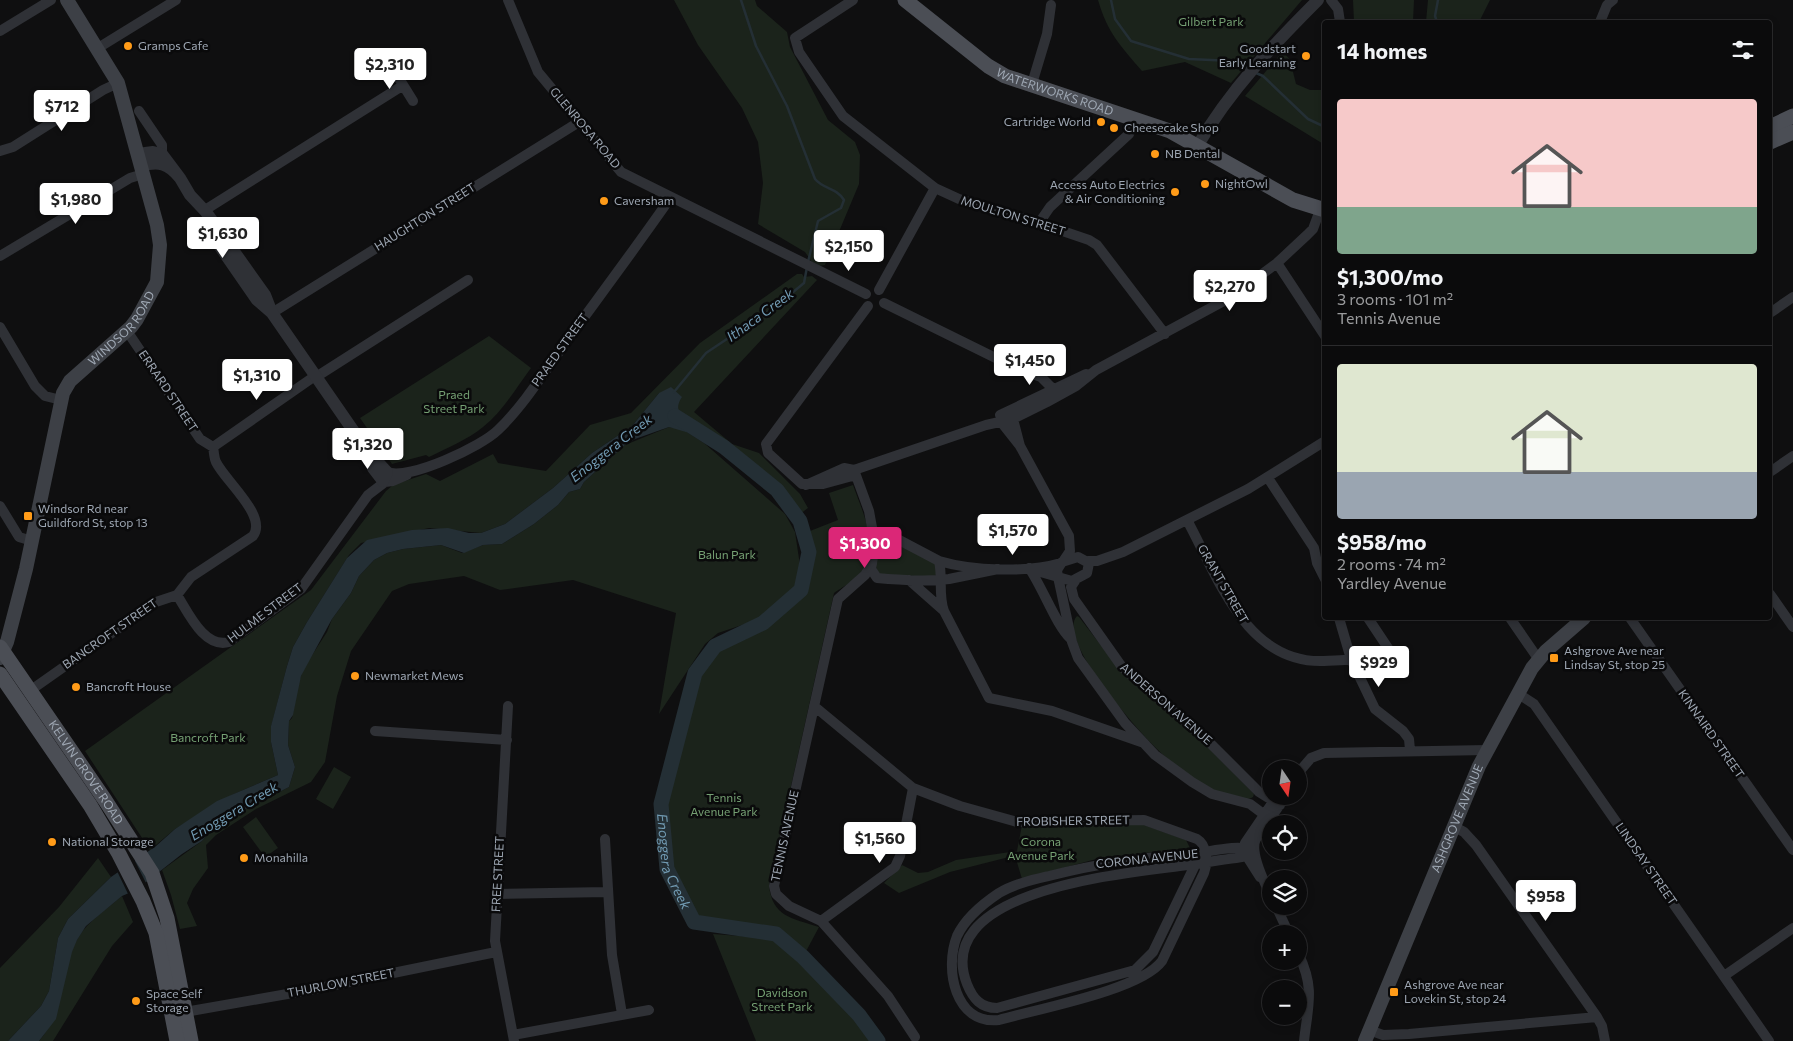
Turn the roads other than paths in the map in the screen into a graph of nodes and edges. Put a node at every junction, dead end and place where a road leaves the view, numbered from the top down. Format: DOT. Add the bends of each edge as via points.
graph roads {
  1 [pos="51,0"];
  2 [pos="67,0"];
  3 [pos="176,0"];
  4 [pos="508,0"];
  5 [pos="853,0"];
  6 [pos="905,0"];
  7 [pos="1318,0"];
  8 [pos="1331,0"];
  9 [pos="1613,0"];
  10 [pos="1051,5"];
  11 [pos="1340,20"];
  12 [pos="1601,20"];
  13 [pos="0,31"];
  14 [pos="98,48"];
  15 [pos="390,64"];
  16 [pos="118,83"];
  17 [pos="402,86"];
  18 [pos="1031,87"];
  19 [pos="412,101"];
  20 [pos="139,111"];
  21 [pos="1793,116"];
  22 [pos="1136,118"];
  23 [pos="579,122"];
  24 [pos="1772,126"];
  25 [pos="1793,132"];
  26 [pos="1772,141"];
  27 [pos="1198,146"];
  28 [pos="0,152"];
  29 [pos="162,154"];
  30 [pos="140,165"];
  31 [pos="180,178"];
  32 [pos="936,188"];
  33 [pos="671,197"];
  34 [pos="1322,210"];
  35 [pos="202,212"];
  36 [pos="1039,223"];
  37 [pos="0,256"];
  38 [pos="1277,263"];
  39 [pos="468,280"];
  40 [pos="879,290"];
  41 [pos="866,294"];
  42 [pos="1793,297"];
  43 [pos="884,303"];
  44 [pos="868,306"];
  45 [pos="1772,312"];
  46 [pos="272,313"];
  47 [pos="0,327"];
  48 [pos="127,331"];
  49 [pos="1322,331"];
  50 [pos="1165,334"];
  51 [pos="316,376"];
  52 [pos="1051,394"];
  53 [pos="61,400"];
  54 [pos="1006,418"];
  55 [pos="1322,443"];
  56 [pos="212,447"];
  57 [pos="1793,456"];
  58 [pos="1772,471"];
  59 [pos="855,473"];
  60 [pos="384,477"];
  61 [pos="1268,478"];
  62 [pos="0,506"];
  63 [pos="869,512"];
  64 [pos="1188,520"];
  65 [pos="889,533"];
  66 [pos="1068,536"];
  67 [pos="32,540"];
  68 [pos="875,545"];
  69 [pos="1314,548"];
  70 [pos="1123,552"];
  71 [pos="1322,553"];
  72 [pos="939,561"];
  73 [pos="1087,561"];
  74 [pos="1063,562"];
  75 [pos="872,564"];
  76 [pos="1029,568"];
  77 [pos="998,569"];
  78 [pos="1322,572"];
  79 [pos="1058,577"];
  80 [pos="881,578"];
  81 [pos="1078,579"];
  82 [pos="908,580"];
  83 [pos="942,580"];
  84 [pos="853,586"];
  85 [pos="177,595"];
  86 [pos="1772,596"];
  87 [pos="944,611"];
  88 [pos="1083,612"];
  89 [pos="1068,617"];
  90 [pos="1340,620"];
  91 [pos="1369,620"];
  92 [pos="1511,620"];
  93 [pos="1582,620"];
  94 [pos="1631,620"];
  95 [pos="1791,620"];
  96 [pos="1072,640"];
  97 [pos="1,652"];
  98 [pos="1351,659"];
  99 [pos="1539,660"];
  100 [pos="1400,666"];
  101 [pos="0,674"];
  102 [pos="31,690"];
  103 [pos="1517,693"];
  104 [pos="508,706"];
  105 [pos="814,706"];
  106 [pos="1126,723"];
  107 [pos="1106,731"];
  108 [pos="374,732"];
  109 [pos="507,740"];
  110 [pos="1144,744"];
  111 [pos="1410,750"];
  112 [pos="1487,750"];
  113 [pos="1308,761"];
  114 [pos="913,788"];
  115 [pos="1257,789"];
  116 [pos="1262,792"];
  117 [pos="1244,802"];
  118 [pos="1265,815"];
  119 [pos="1262,826"];
  120 [pos="1453,826"];
  121 [pos="605,839"];
  122 [pos="1793,850"];
  123 [pos="1248,851"];
  124 [pos="1206,858"];
  125 [pos="1195,864"];
  126 [pos="1262,880"];
  127 [pos="607,892"];
  128 [pos="497,894"];
  129 [pos="821,921"];
  130 [pos="1793,928"];
  131 [pos="496,952"];
  132 [pos="1306,970"];
  133 [pos="1724,976"];
  134 [pos="1005,1007"];
  135 [pos="650,1010"];
  136 [pos="185,1012"];
  137 [pos="622,1014"];
  138 [pos="1009,1017"];
  139 [pos="1597,1017"];
  140 [pos="1367,1036"];
  141 [pos="514,1038"];
  142 [pos="915,1038"];
  143 [pos="178,1041"];
  144 [pos="191,1041"];
  145 [pos="1304,1041"];
  146 [pos="1605,1041"];
  147 [pos="1769,1041"];
  1 -- 13 [label="street"];
  2 -- 14 [label="main road, WINDSOR ROAD"];
  3 -- 14 [label="street"];
  4 -- 23 [label="street, GLENROSA ROAD" via="538,72"];
  5 -- 32 [label="street, MOULTON STREET" via="795,38 799,52 843,116"];
  6 -- 18 [label="main road, WATERWORKS ROAD" via="988,66"];
  7 -- 27 [label="street" via="1239,84 1220,108"];
  8 -- 11 [label="street" via="1338,9"];
  9 -- 12 [label="street"];
  10 -- 18 [label="street" via="1047,34"];
  14 -- 16 [label="main road, WINDSOR ROAD"];
  15 -- 17 [label="street"];
  16 -- 28 [label="street"];
  16 -- 30 [label="main road, WINDSOR ROAD"];
  17 -- 19 [label="street"];
  17 -- 35 [label="street"];
  18 -- 22 [label="main road, WATERWORKS ROAD"];
  20 -- 29 [label="street" via="161,144"];
  21 -- 24 [label="main road"];
  22 -- 27 [label="main road, WATERWORKS ROAD"];
  22 -- 36 [label="street" via="1129,134 1050,207"];
  23 -- 33 [label="street, GLENROSA ROAD" via="621,172"];
  23 -- 46 [label="street, HAUGHTON STREET"];
  25 -- 26 [label="main road"];
  27 -- 34 [label="main road, WATERWORKS ROAD" via="1293,200"];
  29 -- 30 [label="street" via="153,152"];
  29 -- 31 [label="street"];
  30 -- 31 [label="street" via="161,163"];
  30 -- 37 [label="street" via="130,178"];
  30 -- 48 [label="main road, WINDSOR ROAD" via="159,234 159,274 139,316"];
  31 -- 35 [label="street"];
  32 -- 36 [label="street, MOULTON STREET" via="959,200"];
  32 -- 40 [label="street"];
  33 -- 41 [label="street, GLENROSA ROAD"];
  33 -- 60 [label="street, PRAED STREET" via="537,382 498,430 472,447 420,469"];
  34 -- 38 [label="street" via="1310,232"];
  35 -- 46 [label="street" via="257,300"];
  36 -- 50 [label="street, MOULTON STREET" via="1097,245"];
  38 -- 49 [label="street"];
  38 -- 50 [label="street" via="1231,297"];
  39 -- 51 [label="street"];
  40 -- 41 [label="street" via="872,289"];
  40 -- 43 [label="street" via="884,295"];
  41 -- 44 [label="street"];
  42 -- 45 [label="street"];
  43 -- 44 [label="street" via="877,308"];
  43 -- 52 [label="street" via="1018,369"];
  44 -- 59 [label="street" via="767,440 767,452 801,482 844,468"];
  46 -- 51 [label="street"];
  47 -- 53 [label="street" via="35,386 45,396"];
  48 -- 53 [label="main road, WINDSOR ROAD" via="70,381"];
  48 -- 56 [label="street, ERRARD STREET" via="200,439"];
  50 -- 52 [label="street"];
  51 -- 56 [label="street"];
  51 -- 60 [label="street"];
  52 -- 54 [label="street"];
  53 -- 67 [label="main road, WINDSOR ROAD"];
  54 -- 59 [label="street"];
  54 -- 66 [label="street"];
  55 -- 61 [label="street"];
  56 -- 85 [label="street, ERRARD STREET" via="216,462 254,515 257,525 253,536 191,577"];
  57 -- 58 [label="street"];
  59 -- 63 [label="street"];
  60 -- 85 [label="street, HULME STREET" via="364,499 300,589 228,642 216,643 207,638"];
  61 -- 64 [label="street"];
  61 -- 69 [label="street"];
  62 -- 67 [label="street" via="19,537"];
  63 -- 65 [label="street"];
  63 -- 68 [label="street"];
  64 -- 70 [label="street"];
  64 -- 98 [label="street, GRANT STREET" via="1239,616 1254,634 1274,648 1301,660"];
  65 -- 68 [label="street" via="879,534"];
  65 -- 72 [label="street"];
  66 -- 73 [label="street"];
  66 -- 74 [label="street" via="1070,549"];
  67 -- 97 [label="main road, WINDSOR ROAD"];
  68 -- 75 [label="street"];
  69 -- 71 [label="street"];
  69 -- 78 [label="street"];
  70 -- 73 [label="street"];
  70 -- 81 [label="street"];
  72 -- 77 [label="street"];
  72 -- 83 [label="street"];
  73 -- 74 [label="street" via="1078,557"];
  73 -- 81 [label="street" via="1090,564 1088,571"];
  74 -- 76 [label="street"];
  74 -- 79 [label="street" via="1057,569"];
  75 -- 80 [label="street" via="873,575"];
  75 -- 84 [label="street, TENNIS AVENUE"];
  76 -- 77 [label="street"];
  76 -- 79 [label="street"];
  76 -- 96 [label="street" via="1064,632"];
  77 -- 83 [label="street"];
  79 -- 81 [label="street" via="1067,581"];
  79 -- 89 [label="street"];
  80 -- 82 [label="street"];
  80 -- 84 [label="street"];
  81 -- 88 [label="street, ANDERSON AVENUE" via="1071,586 1072,595"];
  82 -- 83 [label="street"];
  82 -- 87 [label="street"];
  83 -- 87 [label="street" via="940,597"];
  84 -- 105 [label="street, TENNIS AVENUE" via="838,599"];
  85 -- 102 [label="street, BANCROFT STREET" via="156,602"];
  86 -- 95 [label="street"];
  87 -- 107 [label="street" via="989,698 1052,711"];
  88 -- 89 [label="street" via="1073,611"];
  88 -- 115 [label="street, ANDERSON AVENUE" via="1122,667 1210,743"];
  89 -- 96 [label="street"];
  90 -- 98 [label="street"];
  91 -- 100 [label="street"];
  92 -- 99 [label="street"];
  93 -- 99 [label="main road, ASHGROVE AVENUE"];
  94 -- 122 [label="street, KINNAIRD STREET"];
  96 -- 106 [label="street" via="1080,663"];
  97 -- 102 [label="main road, KELVIN GROVE ROAD"];
  98 -- 111 [label="street" via="1375,709 1403,731 1409,739"];
  99 -- 103 [label="main road, ASHGROVE AVENUE"];
  101 -- 143 [label="main road, KELVIN GROVE ROAD" via="90,805 148,912 160,949"];
  102 -- 136 [label="main road, KELVIN GROVE ROAD" via="152,873 164,905"];
  103 -- 112 [label="main road, ASHGROVE AVENUE"];
  103 -- 133 [label="street, LINDSAY STREET" via="1534,704"];
  104 -- 109 [label="street, FREE STREET"];
  105 -- 114 [label="street, FROBISHER STREET"];
  105 -- 129 [label="street, TENNIS AVENUE" via="774,886 776,894 789,906"];
  106 -- 107 [label="street" via="1122,732"];
  106 -- 110 [label="street"];
  107 -- 110 [label="street"];
  108 -- 109 [label="street"];
  109 -- 128 [label="street, FREE STREET"];
  110 -- 117 [label="street" via="1202,789"];
  111 -- 112 [label="street"];
  111 -- 113 [label="street" via="1321,753"];
  112 -- 120 [label="main road, ASHGROVE AVENUE"];
  114 -- 124 [label="street, FROBISHER STREET" via="1009,821 1144,820 1200,840"];
  114 -- 129 [label="street" via="895,867"];
  115 -- 116 [label="street, ANDERSON AVENUE"];
  115 -- 117 [label="street" via="1255,800"];
  117 -- 118 [label="street"];
  119 -- 123 [label="street"];
  120 -- 139 [label="street" via="1476,845"];
  120 -- 140 [label="main road, ASHGROVE AVENUE"];
  121 -- 127 [label="street"];
  123 -- 124 [label="street, CORONA AVENUE"];
  123 -- 126 [label="street" via="1252,867"];
  124 -- 125 [label="street"];
  124 -- 138 [label="street, CORONA AVENUE" via="1202,877 1162,961 1154,970 1125,985"];
  124 -- 138 [label="street, CORONA AVENUE" via="1140,858 1083,866 1014,886 984,905 958,935 951,958 954,985 974,1016 989,1021"];
  125 -- 134 [label="street, CORONA AVENUE" via="1153,952 1135,970"];
  125 -- 134 [label="street, CORONA AVENUE" via="1087,880 1020,898 994,912 968,942 964,955 965,978 978,1003 990,1008"];
  127 -- 128 [label="street"];
  127 -- 137 [label="street" via="612,955"];
  128 -- 131 [label="street, FREE STREET"];
  129 -- 142 [label="street, TENNIS AVENUE" via="888,996"];
  130 -- 133 [label="street"];
  131 -- 136 [label="street, THURLOW STREET"];
  131 -- 141 [label="street, FREE STREET"];
  132 -- 145 [label="street" via="1310,986"];
  133 -- 147 [label="street, LINDSAY STREET"];
  134 -- 138 [label="street"];
  135 -- 137 [label="street"];
  136 -- 144 [label="main road, KELVIN GROVE ROAD"];
  137 -- 141 [label="street"];
  139 -- 140 [label="street"];
  139 -- 146 [label="street"];
}
